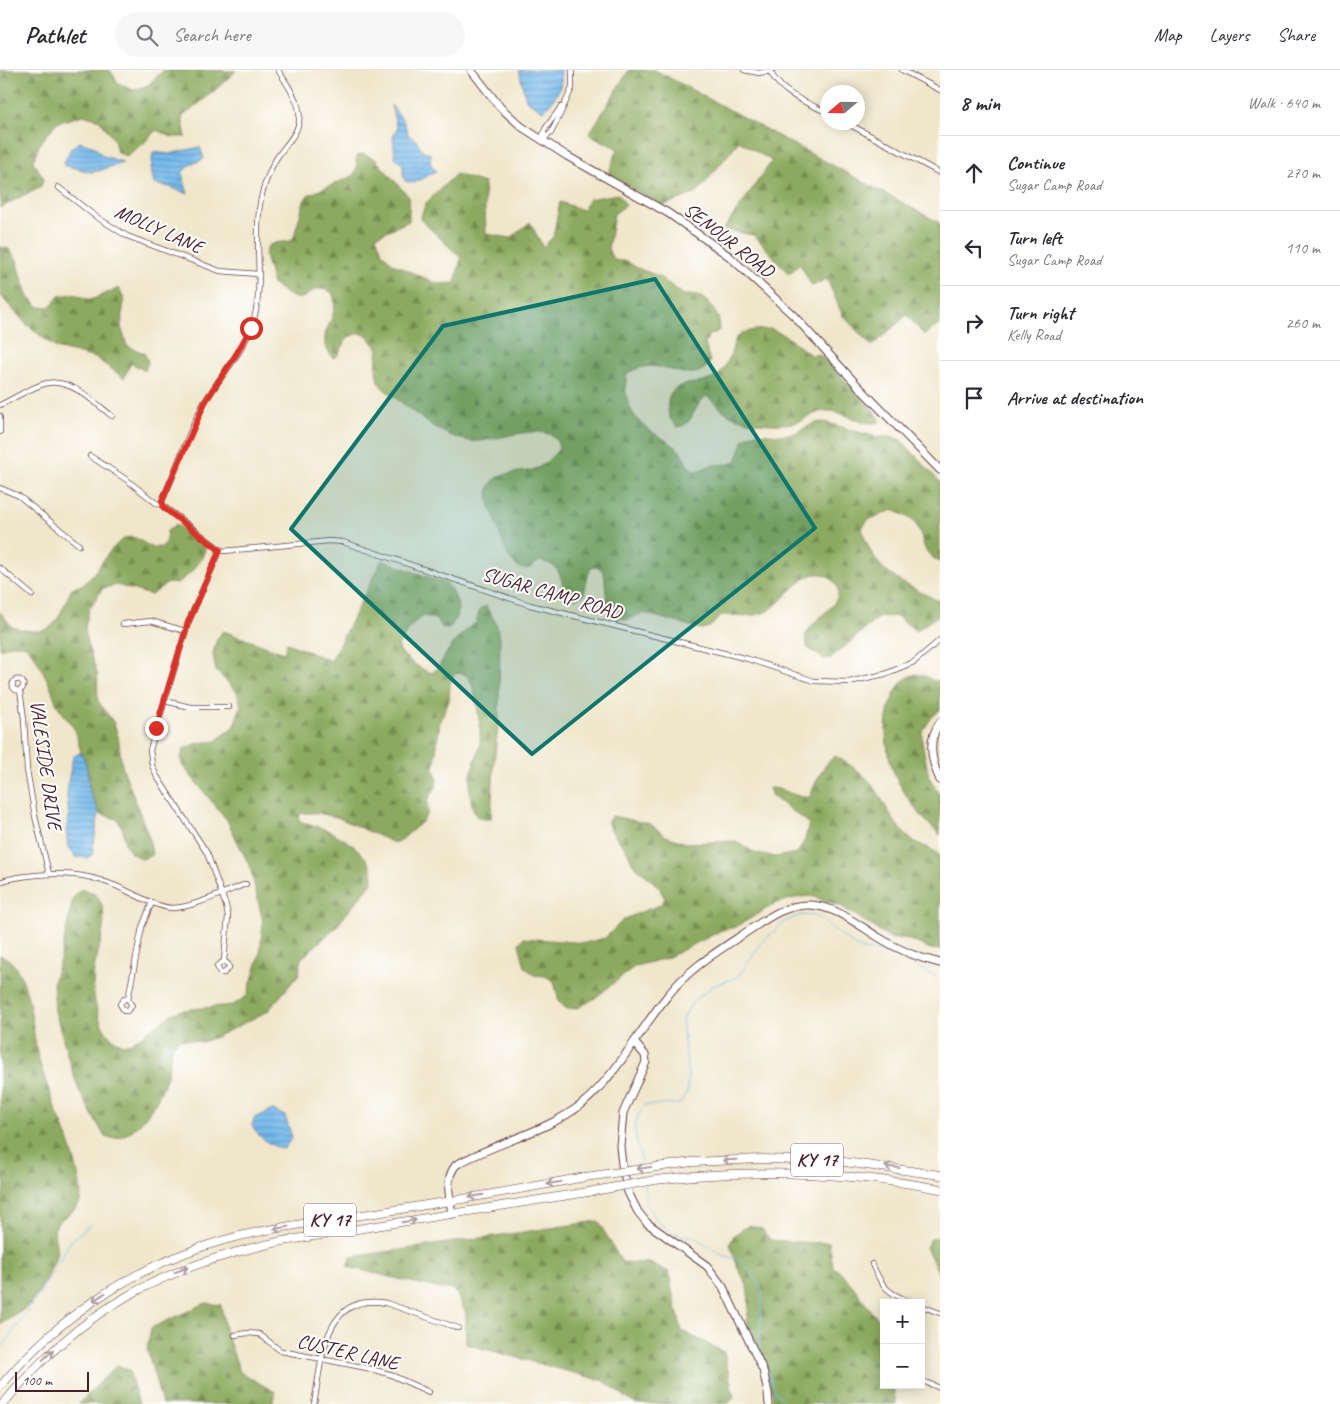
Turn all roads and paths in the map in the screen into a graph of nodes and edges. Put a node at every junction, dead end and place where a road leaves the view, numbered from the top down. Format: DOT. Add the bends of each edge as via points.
graph roads {
  1 [pos="278,70"];
  2 [pos="471,70"];
  3 [pos="572,70"];
  4 [pos="744,70"];
  5 [pos="771,70"];
  6 [pos="902,70"];
  7 [pos="940,90"];
  8 [pos="820,109"];
  9 [pos="861,130"];
  10 [pos="542,140"];
  11 [pos="940,173"];
  12 [pos="58,187"];
  13 [pos="258,274"];
  14 [pos="0,405"];
  15 [pos="0,416"];
  16 [pos="112,416"];
  17 [pos="0,432"];
  18 [pos="90,456"];
  19 [pos="940,470"];
  20 [pos="0,488"];
  21 [pos="162,505"];
  22 [pos="79,545"];
  23 [pos="220,550"];
  24 [pos="0,568"];
  25 [pos="32,595"];
  26 [pos="122,624"];
  27 [pos="185,631"];
  28 [pos="940,640"];
  29 [pos="20,690"];
  30 [pos="164,701"];
  31 [pos="229,707"];
  32 [pos="940,722"];
  33 [pos="940,780"];
  34 [pos="49,874"];
  35 [pos="0,882"];
  36 [pos="246,884"];
  37 [pos="222,893"];
  38 [pos="152,902"];
  39 [pos="224,961"];
  40 [pos="940,963"];
  41 [pos="128,999"];
  42 [pos="634,1042"];
  43 [pos="940,1174"];
  44 [pos="940,1189"];
  45 [pos="450,1200"];
  46 [pos="452,1214"];
  47 [pos="872,1264"];
  48 [pos="903,1299"];
  49 [pos="925,1307"];
  50 [pos="940,1313"];
  51 [pos="458,1328"];
  52 [pos="234,1335"];
  53 [pos="322,1360"];
  54 [pos="925,1382"];
  55 [pos="0,1387"];
  56 [pos="940,1388"];
  57 [pos="430,1392"];
  58 [pos="3,1404"];
  59 [pos="314,1404"];
  60 [pos="768,1404"];
  1 -- 13 [label="street" via="298,104 300,118 298,128 275,161 262,194 258,217"];
  2 -- 10 [label="main road, SENOUR ROAD" via="507,115"];
  3 -- 10 [label="street" via="572,88 551,133"];
  4 -- 5 [label="street" via="759,73"];
  5 -- 8 [label="street" via="784,90"];
  6 -- 7 [label="street"];
  9 -- 11 [label="street"];
  10 -- 19 [label="main road, SENOUR ROAD" via="668,212 729,256 793,315"];
  12 -- 13 [label="street, MOLLY LANE" via="94,216 128,236 220,271"];
  13 -- 21 [label="street" via="256,310 251,328 202,407"];
  14 -- 16 [label="street" via="40,386 58,382 76,390"];
  15 -- 17 [label="street"];
  18 -- 21 [label="street"];
  20 -- 22 [label="street" via="19,496"];
  21 -- 23 [label="street"];
  23 -- 27 [label="street"];
  23 -- 28 [label="street, SUGAR CAMP ROAD" via="228,552 343,542 530,605 748,658 814,681 849,682 884,674 914,662"];
  24 -- 25 [label="street"];
  26 -- 27 [label="street" via="152,621"];
  27 -- 30 [label="street"];
  29 -- 34 [label="street, VALESIDE DRIVE" via="27,770"];
  30 -- 31 [label="street" via="190,708"];
  30 -- 37 [label="street" via="150,760 160,782 204,848"];
  32 -- 33 [label="main road" via="933,734 931,751"];
  34 -- 35 [label="street"];
  34 -- 38 [label="street" via="88,876"];
  36 -- 37 [label="street"];
  37 -- 38 [label="street" via="178,908"];
  37 -- 39 [label="street" via="228,916"];
  38 -- 41 [label="street" via="142,927"];
  40 -- 42 [label="main road" via="900,950 829,909 808,905 788,908 734,940 687,975 669,993"];
  42 -- 45 [label="main road" via="603,1083 567,1114 456,1165 448,1181"];
  42 -- 60 [label="main road" via="645,1055 646,1062 623,1113 620,1146 628,1192 647,1223 707,1266 723,1287 763,1370"];
  43 -- 45 [label="main road, KY 17, one-way, bridge" via="821,1160 692,1162"];
  44 -- 46 [label="main road, KY 17, bridge" via="878,1179 760,1172 655,1180"];
  45 -- 46 [label="main road"];
  45 -- 55 [label="main road, KY 17, one-way" via="245,1235 170,1260 84,1307 41,1343"];
  58 -- 46 [label="main road, KY 17, one-way" via="44,1358 85,1324 137,1290 177,1271 264,1245"];
  47 -- 48 [label="street" via="884,1287"];
  49 -- 50 [label="street"];
  51 -- 53 [label="street" via="386,1303 360,1303 348,1308 332,1323"];
  52 -- 53 [label="street, CUSTER LANE" via="259,1334 281,1351"];
  53 -- 57 [label="street, CUSTER LANE" via="389,1374"];
  53 -- 59 [label="street"];
  54 -- 56 [label="street"];
}
